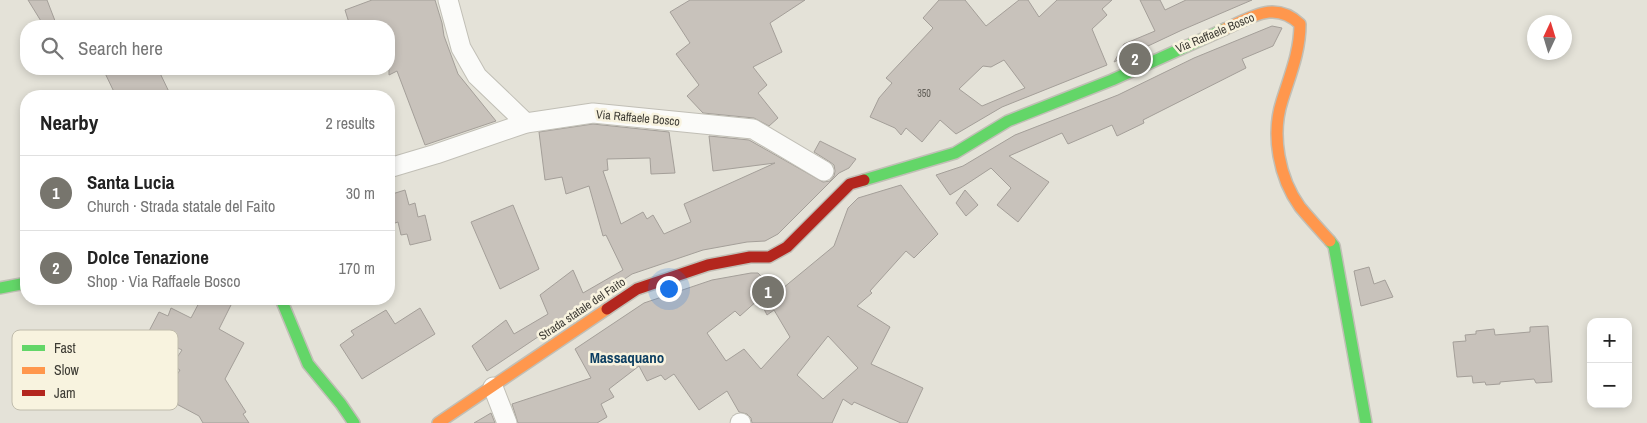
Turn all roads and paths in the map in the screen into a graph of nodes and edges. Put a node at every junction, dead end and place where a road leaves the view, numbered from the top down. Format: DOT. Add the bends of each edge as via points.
graph roads {
  1 [pos="448,0"];
  2 [pos="1269,5"];
  3 [pos="526,122"];
  4 [pos="395,166"];
  5 [pos="824,171"];
  6 [pos="850,184"];
  7 [pos="20,284"];
  8 [pos="0,288"];
  9 [pos="283,305"];
  10 [pos="493,387"];
  11 [pos="354,423"];
  12 [pos="438,423"];
  13 [pos="507,423"];
  14 [pos="1366,423"];
  1 -- 3 [label="street" via="461,48 476,76"];
  2 -- 6 [label="street, Via Raffaele Bosco" via="1112,80 1008,121 955,153"];
  2 -- 14 [label="street, Via Raffaele Bosco" via="1291,15 1300,24 1300,40 1281,103 1276,140 1282,171 1299,205 1334,246"];
  3 -- 4 [label="street, Via Raffaele Bosco"];
  3 -- 5 [label="street, Via Raffaele Bosco" via="593,113 753,129"];
  6 -- 10 [label="street, Strada statale del Faito" via="787,247 769,256 708,265 637,288"];
  7 -- 8 [label="street"];
  9 -- 11 [label="street" via="308,364"];
  10 -- 12 [label="street, Strada statale del Faito"];
  10 -- 13 [label="street"];
}
